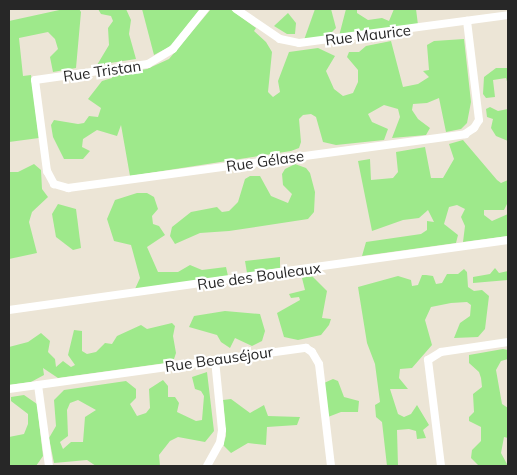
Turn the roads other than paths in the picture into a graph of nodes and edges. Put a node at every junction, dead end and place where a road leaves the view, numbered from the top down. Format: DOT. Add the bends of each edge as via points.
graph roads {
  1 [pos="205,9"];
  2 [pos="236,9"];
  3 [pos="508,15"];
  4 [pos="467,21"];
  5 [pos="35,80"];
  6 [pos="508,240"];
  7 [pos="9,310"];
  8 [pos="508,342"];
  9 [pos="215,360"];
  10 [pos="38,385"];
  11 [pos="9,389"];
  12 [pos="49,466"];
  13 [pos="207,466"];
  14 [pos="331,466"];
  15 [pos="441,466"];
  1 -- 5 [label="street, Rue Tristan" via="173,49 148,64"];
  2 -- 4 [label="street, Rue Maurice" via="280,39 299,43"];
  3 -- 4 [label="street, Rue Maurice"];
  4 -- 5 [label="street, Rue Gélase" via="479,120 470,131 457,135 63,188 48,176"];
  6 -- 7 [label="street, Rue des Bouleaux"];
  8 -- 15 [label="street" via="440,352 428,360"];
  9 -- 10 [label="street, Rue Beauséjour"];
  9 -- 13 [label="street" via="222,430 220,442"];
  9 -- 14 [label="street, Rue Beauséjour" via="291,348 312,352 319,364"];
  10 -- 11 [label="street, Rue Beauséjour"];
  10 -- 12 [label="street"];
}
